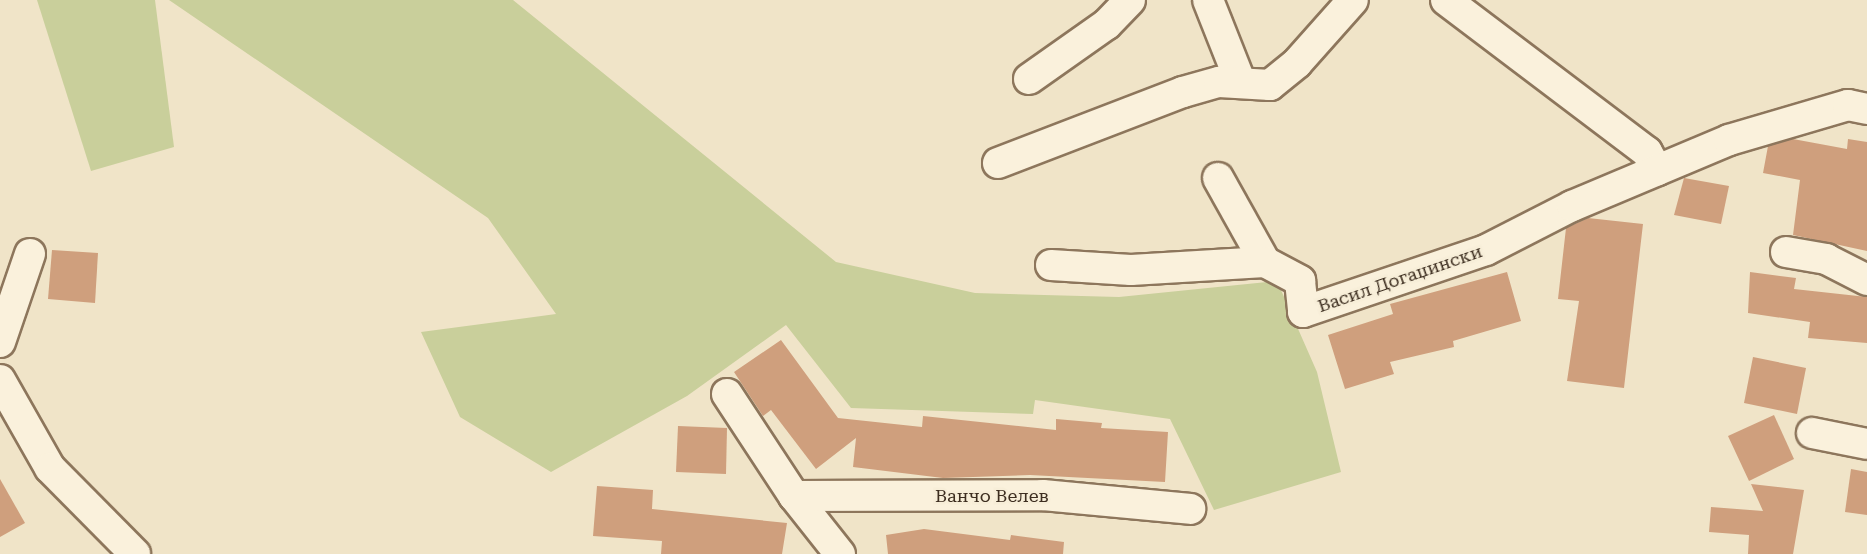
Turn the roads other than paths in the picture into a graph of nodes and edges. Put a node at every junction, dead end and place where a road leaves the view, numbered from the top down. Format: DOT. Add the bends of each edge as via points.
graph roads {
  1 [pos="1130,0"];
  2 [pos="1208,0"];
  3 [pos="1353,0"];
  4 [pos="1446,0"];
  5 [pos="1029,79"];
  6 [pos="1240,81"];
  7 [pos="1867,109"];
  8 [pos="998,163"];
  9 [pos="1657,170"];
  10 [pos="1218,178"];
  11 [pos="1785,252"];
  12 [pos="30,254"];
  13 [pos="1265,262"];
  14 [pos="1052,265"];
  15 [pos="1867,280"];
  16 [pos="0,342"];
  17 [pos="0,380"];
  18 [pos="727,394"];
  19 [pos="1812,433"];
  20 [pos="1867,444"];
  21 [pos="794,496"];
  22 [pos="1190,509"];
  23 [pos="135,554"];
  24 [pos="840,554"];
  1 -- 5 [label="street" via="1107,24"];
  2 -- 6 [label="street"];
  3 -- 6 [label="street" via="1298,63 1270,86 1253,87"];
  4 -- 9 [label="street" via="1647,152"];
  6 -- 8 [label="street" via="1183,92"];
  7 -- 9 [label="street, Васил Догаџински" via="1848,105 1805,115 1729,140"];
  9 -- 13 [label="street, Васил Догаџински" via="1572,206 1486,250 1303,312 1300,281"];
  10 -- 13 [label="street"];
  11 -- 15 [label="street" via="1826,259"];
  12 -- 16 [label="street"];
  13 -- 14 [label="street" via="1131,270"];
  17 -- 23 [label="street" via="50,468"];
  18 -- 21 [label="street"];
  19 -- 20 [label="street"];
  21 -- 22 [label="street, Ванчо Велев" via="1043,495"];
  21 -- 24 [label="street"];
}
